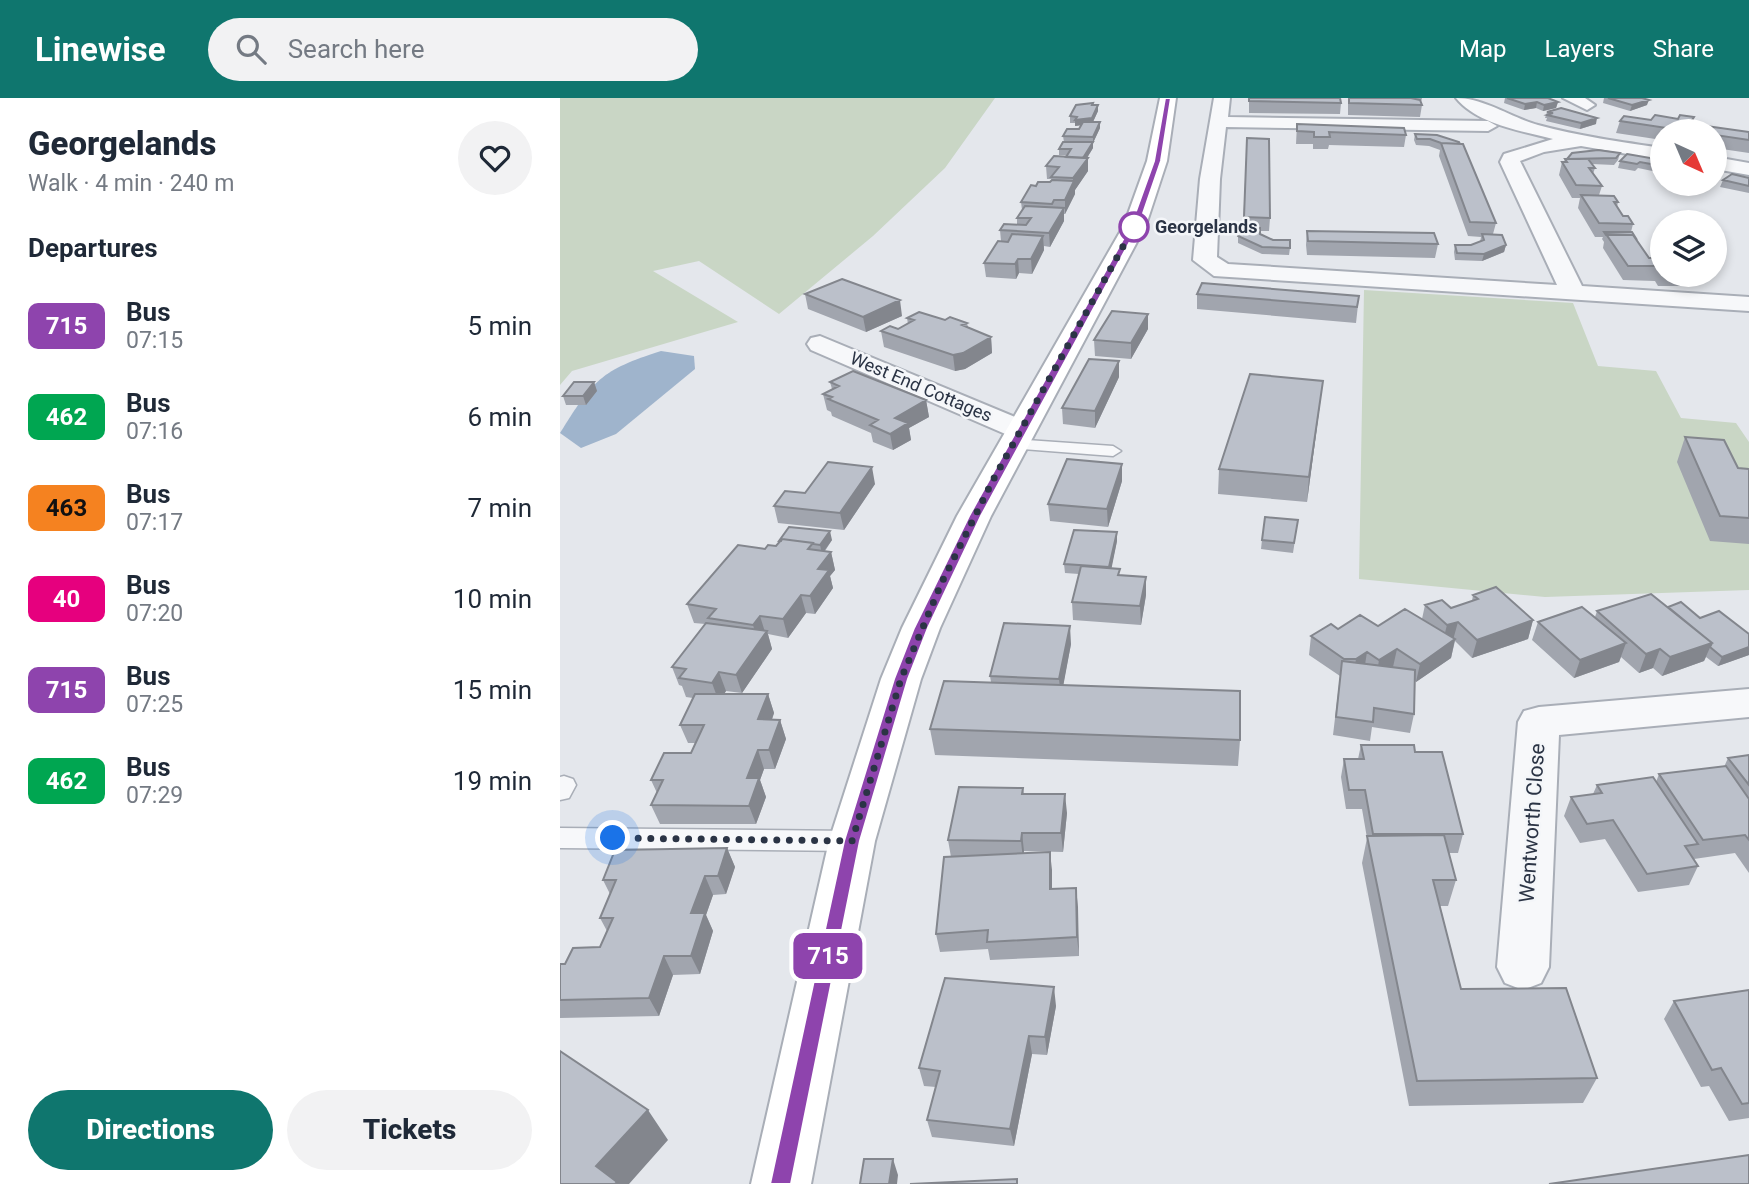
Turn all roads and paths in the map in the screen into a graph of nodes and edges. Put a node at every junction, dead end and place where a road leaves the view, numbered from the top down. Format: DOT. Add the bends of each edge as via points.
graph roads {
  1 [pos="1168,98"];
  2 [pos="1222,98"];
  3 [pos="1464,98"];
  4 [pos="1488,120"];
  5 [pos="1220,122"];
  6 [pos="1582,140"];
  7 [pos="1520,152"];
  8 [pos="1650,152"];
  9 [pos="1727,165"];
  10 [pos="1749,169"];
  11 [pos="1573,292"];
  12 [pos="1749,304"];
  13 [pos="820,344"];
  14 [pos="1018,437"];
  15 [pos="1113,452"];
  16 [pos="1749,703"];
  17 [pos="560,838"];
  18 [pos="852,841"];
  19 [pos="1523,967"];
  20 [pos="781,1184"];
  1 -- 14 [label="main road" via="1157,161 1135,225"];
  2 -- 5 [label="street"];
  3 -- 4 [label="street"];
  4 -- 5 [label="street"];
  4 -- 6 [label="street"];
  4 -- 7 [label="street" via="1502,146"];
  5 -- 11 [label="street" via="1210,179 1205,260 1214,268 1232,273"];
  6 -- 7 [label="street"];
  6 -- 8 [label="street"];
  7 -- 11 [label="street" via="1511,158 1511,166"];
  9 -- 10 [label="street"];
  11 -- 12 [label="street"];
  13 -- 14 [label="street, West End Cottages"];
  14 -- 15 [label="lane"];
  14 -- 18 [label="main road" via="921,628 888,718"];
  16 -- 19 [label="street, Wentworth Close" via="1539,722"];
  17 -- 18 [label="lane"];
  18 -- 20 [label="main road"];
}
